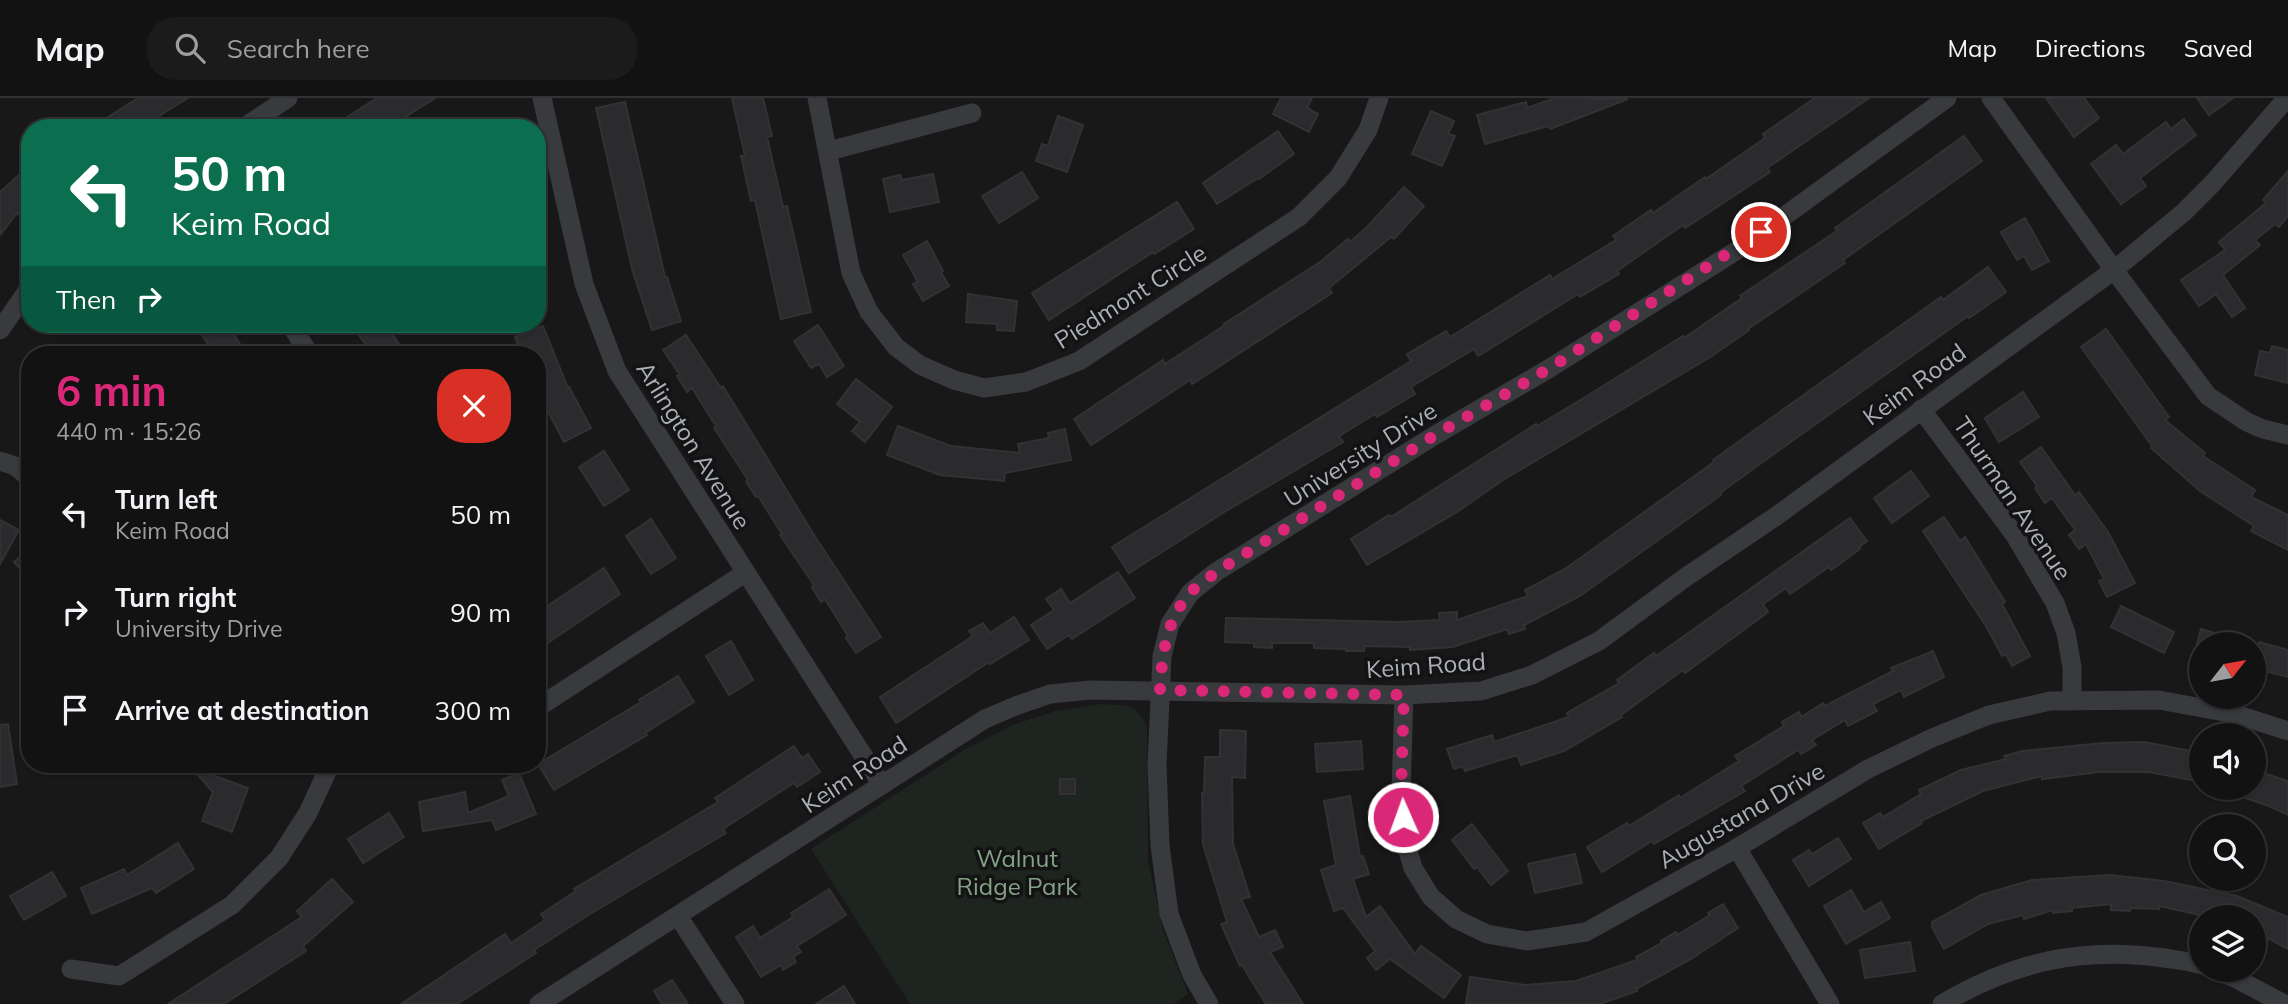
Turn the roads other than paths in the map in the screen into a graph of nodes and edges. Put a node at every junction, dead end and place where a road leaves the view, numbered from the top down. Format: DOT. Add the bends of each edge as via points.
graph roads {
  1 [pos="288,98"];
  2 [pos="542,98"];
  3 [pos="817,98"];
  4 [pos="1379,98"];
  5 [pos="1947,98"];
  6 [pos="1991,98"];
  7 [pos="2287,98"];
  8 [pos="972,113"];
  9 [pos="256,119"];
  10 [pos="829,151"];
  11 [pos="2114,270"];
  12 [pos="21,300"];
  13 [pos="0,330"];
  14 [pos="1921,409"];
  15 [pos="2288,435"];
  16 [pos="0,461"];
  17 [pos="21,471"];
  18 [pos="746,573"];
  19 [pos="1160,690"];
  20 [pos="1404,695"];
  21 [pos="2072,700"];
  22 [pos="546,702"];
  23 [pos="2288,731"];
  24 [pos="326,773"];
  25 [pos="882,785"];
  26 [pos="1737,848"];
  27 [pos="678,916"];
  28 [pos="2189,963"];
  29 [pos="71,969"];
  30 [pos="2244,982"];
  31 [pos="540,1004"];
  32 [pos="735,1004"];
  33 [pos="1209,1004"];
  34 [pos="1830,1004"];
  35 [pos="1942,1004"];
  36 [pos="2284,1004"];
  1 -- 9 [label="street"];
  2 -- 18 [label="street, Arlington Avenue" via="584,284 617,371"];
  3 -- 10 [label="street, Piedmont Circle"];
  4 -- 10 [label="street, Piedmont Circle" via="1368,130 1338,178 1299,217 1079,361 1027,382 984,388 920,365 895,347 869,312 851,273"];
  5 -- 19 [label="street, University Drive" via="1739,249 1216,572 1190,593 1170,624"];
  6 -- 11 [label="street"];
  7 -- 11 [label="street, Keim Road" via="2184,212"];
  8 -- 10 [label="street"];
  11 -- 14 [label="street, Keim Road"];
  11 -- 15 [label="street" via="2208,396 2247,422"];
  12 -- 13 [label="street"];
  14 -- 20 [label="street, Keim Road" via="1599,641 1532,675 1481,691"];
  14 -- 21 [label="street, Thurman Avenue" via="2014,534 2055,603 2072,667"];
  16 -- 17 [label="street"];
  18 -- 22 [label="street"];
  18 -- 25 [label="street, Arlington Avenue"];
  19 -- 20 [label="street, Keim Road"];
  19 -- 25 [label="street, Keim Road" via="1090,690 1017,705 985,719"];
  19 -- 33 [label="street, University Drive" via="1160,845 1169,914 1192,975"];
  20 -- 26 [label="street, Augustana Drive" via="1401,793 1408,856 1431,897 1456,919 1488,934 1527,941 1586,932"];
  21 -- 23 [label="street, Augustana Drive" via="2159,700 2235,714"];
  21 -- 26 [label="street, Augustana Drive" via="1989,715 1932,738 1868,769"];
  24 -- 29 [label="street" via="279,858 232,905 119,976"];
  25 -- 27 [label="street, Keim Road"];
  26 -- 34 [label="street"];
  27 -- 31 [label="street, Keim Road"];
  27 -- 32 [label="street"];
  28 -- 35 [label="street" via="2119,954 2068,957 2025,965"];
  30 -- 36 [label="street"];
}
